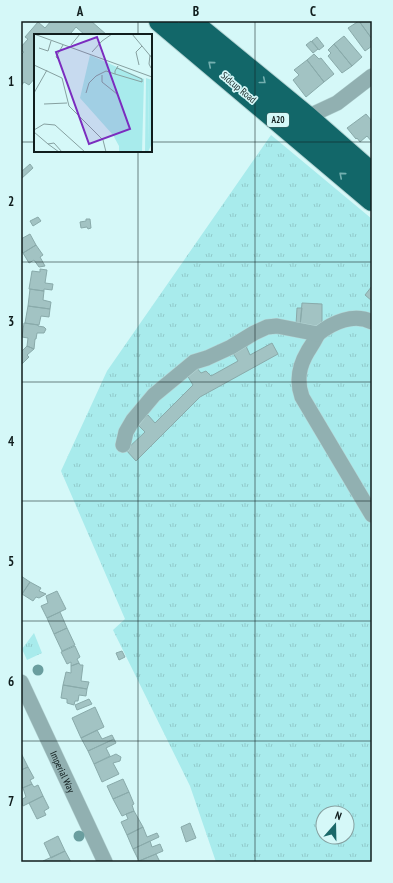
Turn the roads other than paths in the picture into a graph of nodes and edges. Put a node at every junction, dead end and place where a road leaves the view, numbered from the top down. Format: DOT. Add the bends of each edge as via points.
graph roads {
  1 [pos="160,21"];
  2 [pos="190,21"];
  3 [pos="372,76"];
  4 [pos="338,103"];
  5 [pos="307,117"];
  6 [pos="329,137"];
  7 [pos="372,174"];
  8 [pos="372,200"];
  9 [pos="372,322"];
  10 [pos="318,334"];
  11 [pos="123,445"];
  12 [pos="372,515"];
  13 [pos="21,682"];
  14 [pos="105,862"];
  8 -- 1 [label="highway, Sidcup Road / A20, one-way"];
  2 -- 5 [label="highway, Sidcup Road / A20, one-way"];
  3 -- 4 [label="street"];
  4 -- 5 [label="street"];
  4 -- 6 [label="street" via="329,122"];
  5 -- 6 [label="highway, Sidcup Road / A20"];
  6 -- 7 [label="highway, Sidcup Road / A20"];
  9 -- 10 [label="street" via="364,318 349,318 327,327"];
  10 -- 11 [label="street" via="277,326 267,327 231,347 194,362 154,396 137,415 126,432"];
  10 -- 12 [label="street" via="301,365 298,375 299,387 302,397"];
  13 -- 14 [label="street, Imperial Way"];
}
